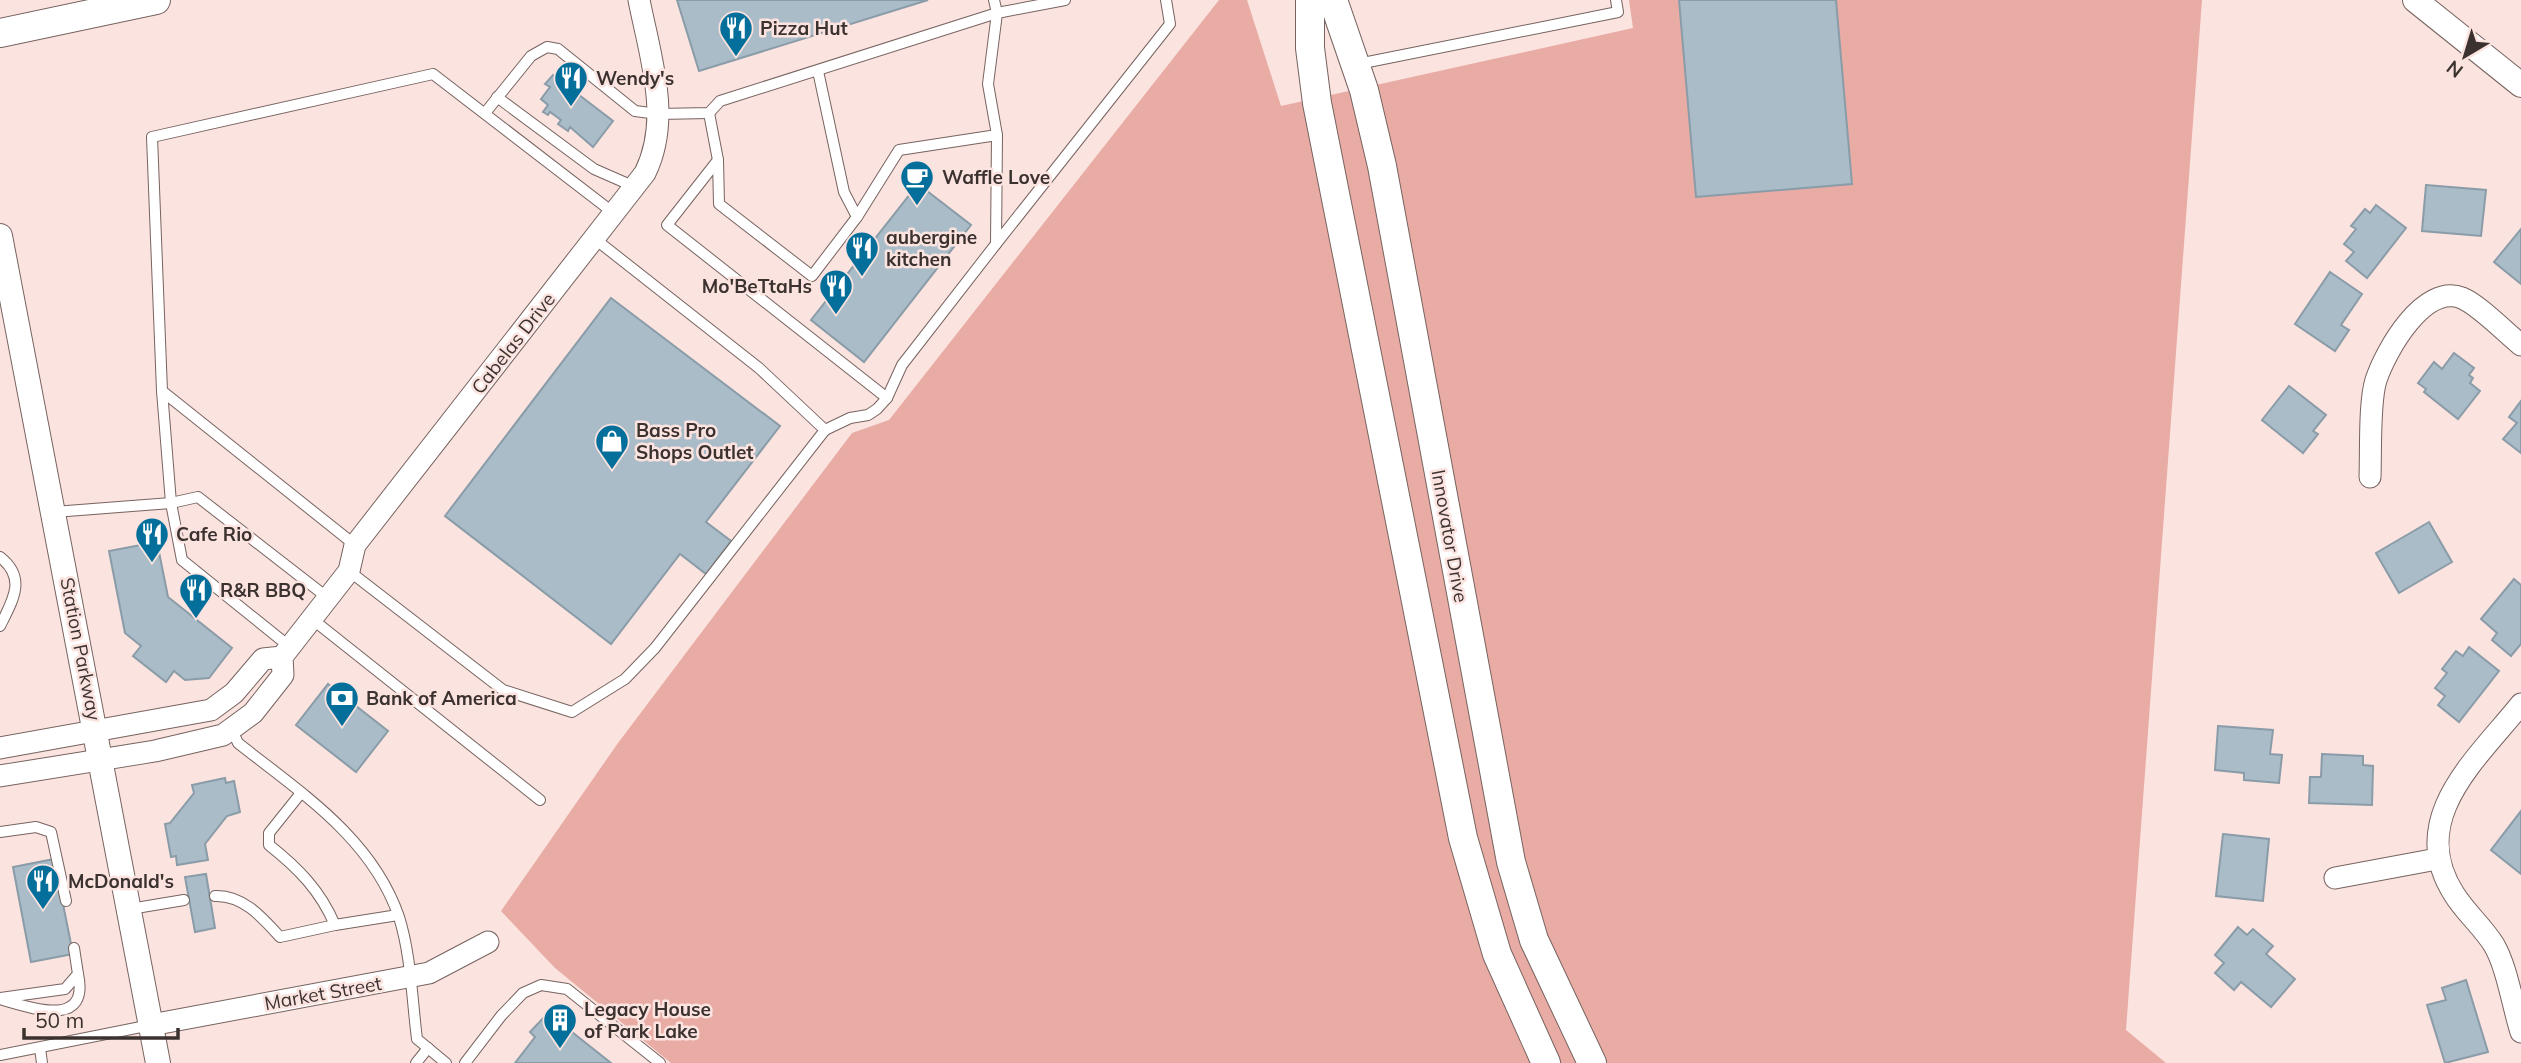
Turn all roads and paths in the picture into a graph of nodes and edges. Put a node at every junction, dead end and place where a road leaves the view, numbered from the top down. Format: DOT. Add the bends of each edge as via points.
graph roads {
  1 [pos="156,0"];
  2 [pos="639,0"];
  3 [pos="994,0"];
  4 [pos="1065,0"];
  5 [pos="1166,0"];
  6 [pos="1310,0"];
  7 [pos="1333,0"];
  8 [pos="1616,0"];
  9 [pos="2415,0"];
  10 [pos="997,13"];
  11 [pos="0,33"];
  12 [pos="1355,64"];
  13 [pos="818,71"];
  14 [pos="2521,85"];
  15 [pos="497,97"];
  16 [pos="485,113"];
  17 [pos="709,113"];
  18 [pos="658,114"];
  19 [pos="997,135"];
  20 [pos="718,160"];
  21 [pos="636,187"];
  22 [pos="615,214"];
  23 [pos="857,217"];
  24 [pos="0,236"];
  25 [pos="595,239"];
  26 [pos="996,244"];
  27 [pos="2521,345"];
  28 [pos="162,391"];
  29 [pos="887,398"];
  30 [pos="825,430"];
  31 [pos="2370,477"];
  32 [pos="171,503"];
  33 [pos="54,512"];
  34 [pos="355,545"];
  35 [pos="0,557"];
  36 [pos="349,571"];
  37 [pos="328,598"];
  38 [pos="312,619"];
  39 [pos="0,626"];
  40 [pos="286,652"];
  41 [pos="2521,704"];
  42 [pos="97,730"];
  43 [pos="232,730"];
  44 [pos="0,748"];
  45 [pos="101,758"];
  46 [pos="0,776"];
  47 [pos="301,793"];
  48 [pos="540,800"];
  49 [pos="0,832"];
  50 [pos="2437,859"];
  51 [pos="2335,878"];
  52 [pos="215,896"];
  53 [pos="184,900"];
  54 [pos="65,901"];
  55 [pos="130,909"];
  56 [pos="398,915"];
  57 [pos="335,925"];
  58 [pos="488,942"];
  59 [pos="74,948"];
  60 [pos="78,974"];
  61 [pos="409,978"];
  62 [pos="0,999"];
  63 [pos="151,1025"];
  64 [pos="2521,1032"];
  65 [pos="40,1048"];
  66 [pos="428,1048"];
  67 [pos="0,1055"];
  68 [pos="42,1063"];
  69 [pos="158,1063"];
  70 [pos="415,1063"];
  71 [pos="446,1063"];
  72 [pos="465,1063"];
  73 [pos="660,1063"];
  74 [pos="1546,1063"];
  75 [pos="1591,1063"];
  1 -- 11 [label="main road"];
  2 -- 18 [label="street, Cabelas Drive"];
  3 -- 10 [label="lane"];
  4 -- 10 [label="lane"];
  5 -- 26 [label="lane" via="1170,24"];
  6 -- 74 [label="main road" via="1317,103 1463,838 1497,954"];
  7 -- 12 [label="main road, Innovator Drive"];
  8 -- 12 [label="lane" via="1618,12"];
  9 -- 14 [label="street"];
  10 -- 13 [label="lane"];
  10 -- 19 [label="lane" via="988,84"];
  12 -- 75 [label="main road, Innovator Drive" via="1382,166 1511,862 1534,940"];
  13 -- 17 [label="lane" via="720,101"];
  13 -- 23 [label="lane" via="844,192"];
  15 -- 16 [label="lane"];
  15 -- 18 [label="lane" via="531,56 547,47 558,49 635,111"];
  15 -- 21 [label="lane" via="594,169"];
  16 -- 22 [label="lane"];
  16 -- 28 [label="lane" via="433,74 152,137"];
  17 -- 18 [label="lane"];
  17 -- 20 [label="lane"];
  18 -- 21 [label="street, Cabelas Drive" via="652,159"];
  19 -- 23 [label="lane" via="898,150"];
  19 -- 26 [label="lane"];
  20 -- 23 [label="lane" via="719,204 812,276"];
  20 -- 29 [label="lane" via="667,225"];
  21 -- 22 [label="street, Cabelas Drive"];
  22 -- 25 [label="street, Cabelas Drive"];
  24 -- 33 [label="street, Station Parkway"];
  25 -- 30 [label="lane" via="759,368"];
  25 -- 34 [label="street, Cabelas Drive"];
  26 -- 29 [label="lane" via="902,365"];
  27 -- 31 [label="street" via="2462,298 2441,295 2425,304 2402,329 2376,381"];
  28 -- 32 [label="lane"];
  28 -- 34 [label="lane"];
  29 -- 30 [label="lane" via="868,415"];
  30 -- 36 [label="lane" via="655,648 625,679 572,712 503,690"];
  32 -- 33 [label="lane"];
  32 -- 37 [label="lane" via="198,497"];
  32 -- 40 [label="lane" via="182,560"];
  33 -- 42 [label="street, Station Parkway"];
  34 -- 36 [label="street, Cabelas Drive"];
  35 -- 39 [label="lane" via="15,574 17,585"];
  36 -- 37 [label="street, Cabelas Drive"];
  37 -- 38 [label="street, Cabelas Drive"];
  38 -- 40 [label="street, Cabelas Drive"];
  38 -- 48 [label="lane"];
  40 -- 42 [label="street, Cabelas Drive" via="263,659 234,693 211,710"];
  40 -- 43 [label="street, Cabelas Drive" via="283,675 263,702"];
  41 -- 50 [label="street" via="2459,781 2439,820"];
  42 -- 44 [label="street, Cabelas Drive"];
  42 -- 45 [label="street, Station Parkway"];
  43 -- 45 [label="street, Cabelas Drive" via="198,743"];
  43 -- 47 [label="lane" via="238,743"];
  45 -- 46 [label="street, Cabelas Drive"];
  45 -- 55 [label="street, Station Parkway"];
  47 -- 56 [label="lane" via="342,826 364,852 386,885"];
  47 -- 57 [label="lane" via="269,833 269,845 308,879"];
  49 -- 54 [label="lane" via="36,827 51,832"];
  50 -- 51 [label="street"];
  50 -- 64 [label="street" via="2454,894 2495,946"];
  52 -- 57 [label="lane" via="230,896 247,905 280,937"];
  53 -- 55 [label="lane"];
  55 -- 63 [label="street, Station Parkway"];
  56 -- 57 [label="lane"];
  56 -- 61 [label="lane"];
  58 -- 61 [label="street, Market Street" via="429,973"];
  59 -- 60 [label="lane"];
  60 -- 62 [label="lane" via="65,989"];
  60 -- 62 [label="lane" via="78,993 61,1011 51,1013"];
  61 -- 63 [label="street, Market Street"];
  61 -- 66 [label="lane" via="417,1039"];
  63 -- 65 [label="lane"];
  63 -- 69 [label="street, Station Parkway"];
  65 -- 67 [label="lane"];
  65 -- 68 [label="lane"];
  66 -- 70 [label="lane"];
  66 -- 71 [label="lane"];
  72 -- 73 [label="lane" via="508,1008 523,993 541,985 567,989"];
}
